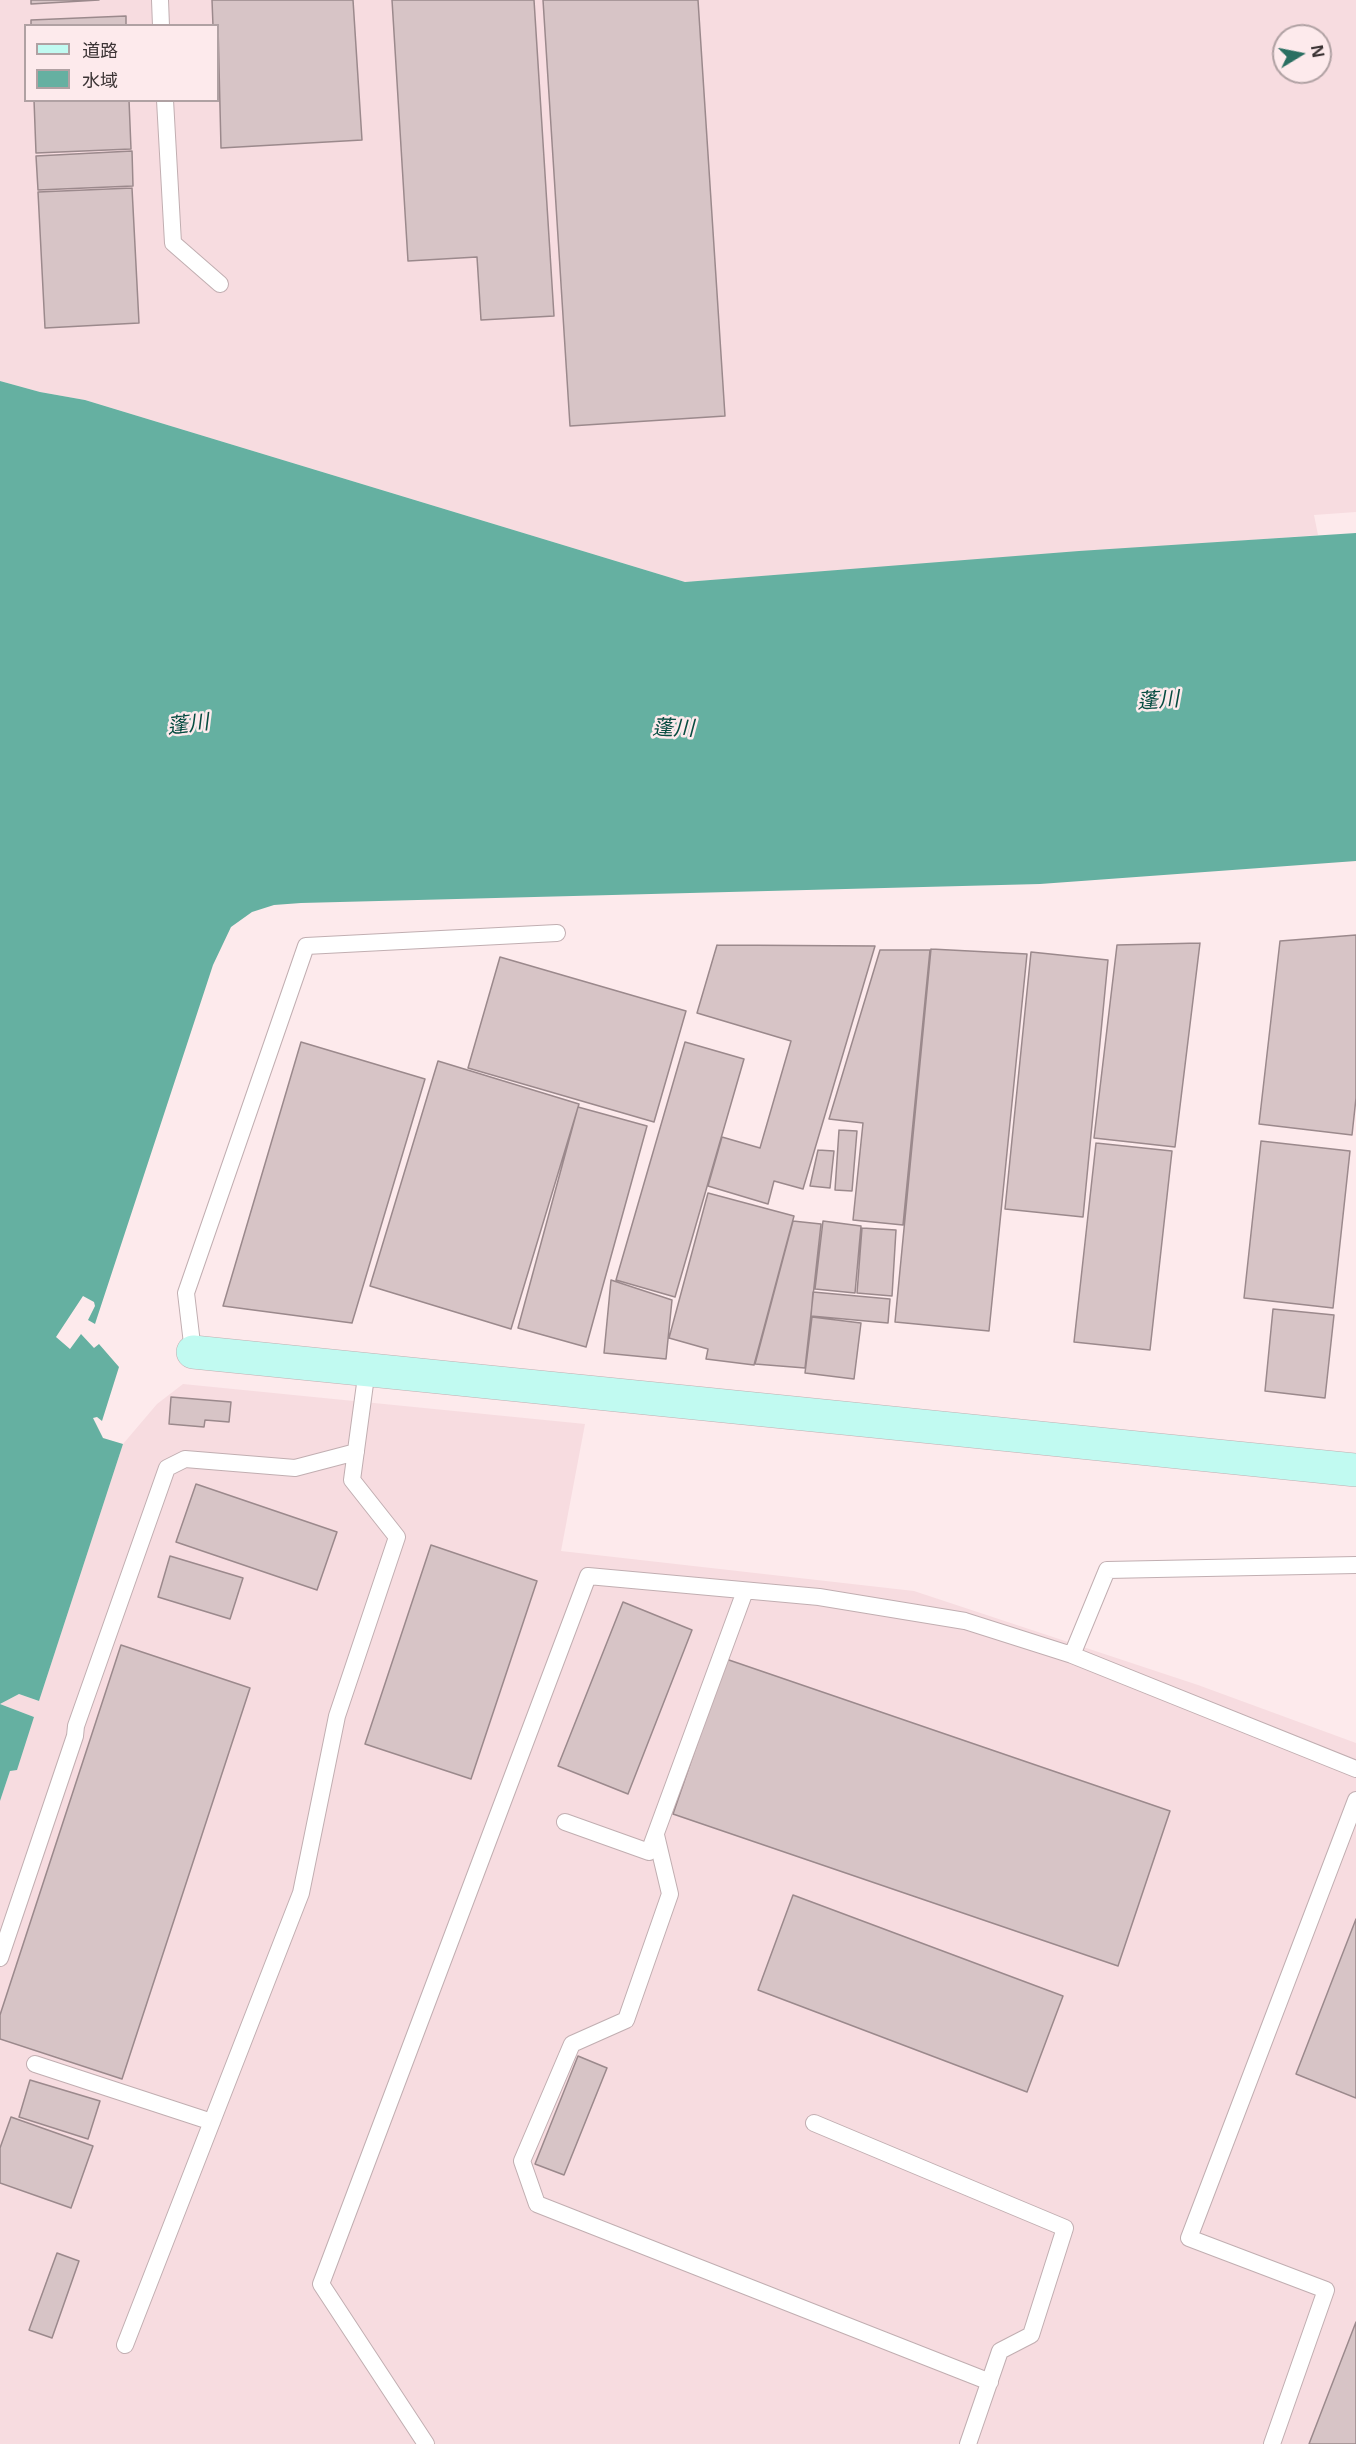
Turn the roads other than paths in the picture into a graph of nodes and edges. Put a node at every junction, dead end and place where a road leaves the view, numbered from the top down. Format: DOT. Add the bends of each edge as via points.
graph roads {
  1 [pos="160,0"];
  2 [pos="161,24"];
  3 [pos="165,102"];
  4 [pos="220,284"];
  5 [pos="557,933"];
  6 [pos="193,1352"];
  7 [pos="367,1369"];
  8 [pos="356,1452"];
  9 [pos="1356,1470"];
  10 [pos="1356,1565"];
  11 [pos="745,1591"];
  12 [pos="1072,1654"];
  13 [pos="1356,1769"];
  14 [pos="1356,1800"];
  15 [pos="565,1822"];
  16 [pos="656,1834"];
  17 [pos="0,1958"];
  18 [pos="34,2064"];
  19 [pos="212,2122"];
  20 [pos="814,2123"];
  21 [pos="125,2345"];
  22 [pos="990,2382"];
  23 [pos="426,2444"];
  24 [pos="968,2444"];
  25 [pos="1272,2444"];
  1 -- 2 [label="lane"];
  3 -- 4 [label="lane" via="173,243"];
  5 -- 6 [label="lane" via="306,946 186,1293"];
  6 -- 7 [label="street"];
  7 -- 8 [label="lane"];
  7 -- 9 [label="street"];
  8 -- 17 [label="lane" via="294,1468 185,1458 167,1468"];
  8 -- 19 [label="lane" via="352,1480 397,1537 337,1716 301,1893"];
  10 -- 12 [label="lane" via="1107,1570"];
  11 -- 12 [label="lane" via="819,1597 965,1621"];
  11 -- 16 [label="lane"];
  11 -- 23 [label="lane" via="588,1576 329,2262 321,2284"];
  12 -- 13 [label="lane"];
  14 -- 25 [label="lane" via="1189,2238 1326,2290"];
  15 -- 16 [label="lane" via="649,1852"];
  16 -- 22 [label="lane" via="670,1894 626,2020 572,2044 567,2055 522,2161 537,2204"];
  18 -- 19 [label="lane"];
  19 -- 21 [label="lane"];
  20 -- 22 [label="lane" via="1065,2228 1031,2335 1000,2351"];
  22 -- 24 [label="lane"];
}
